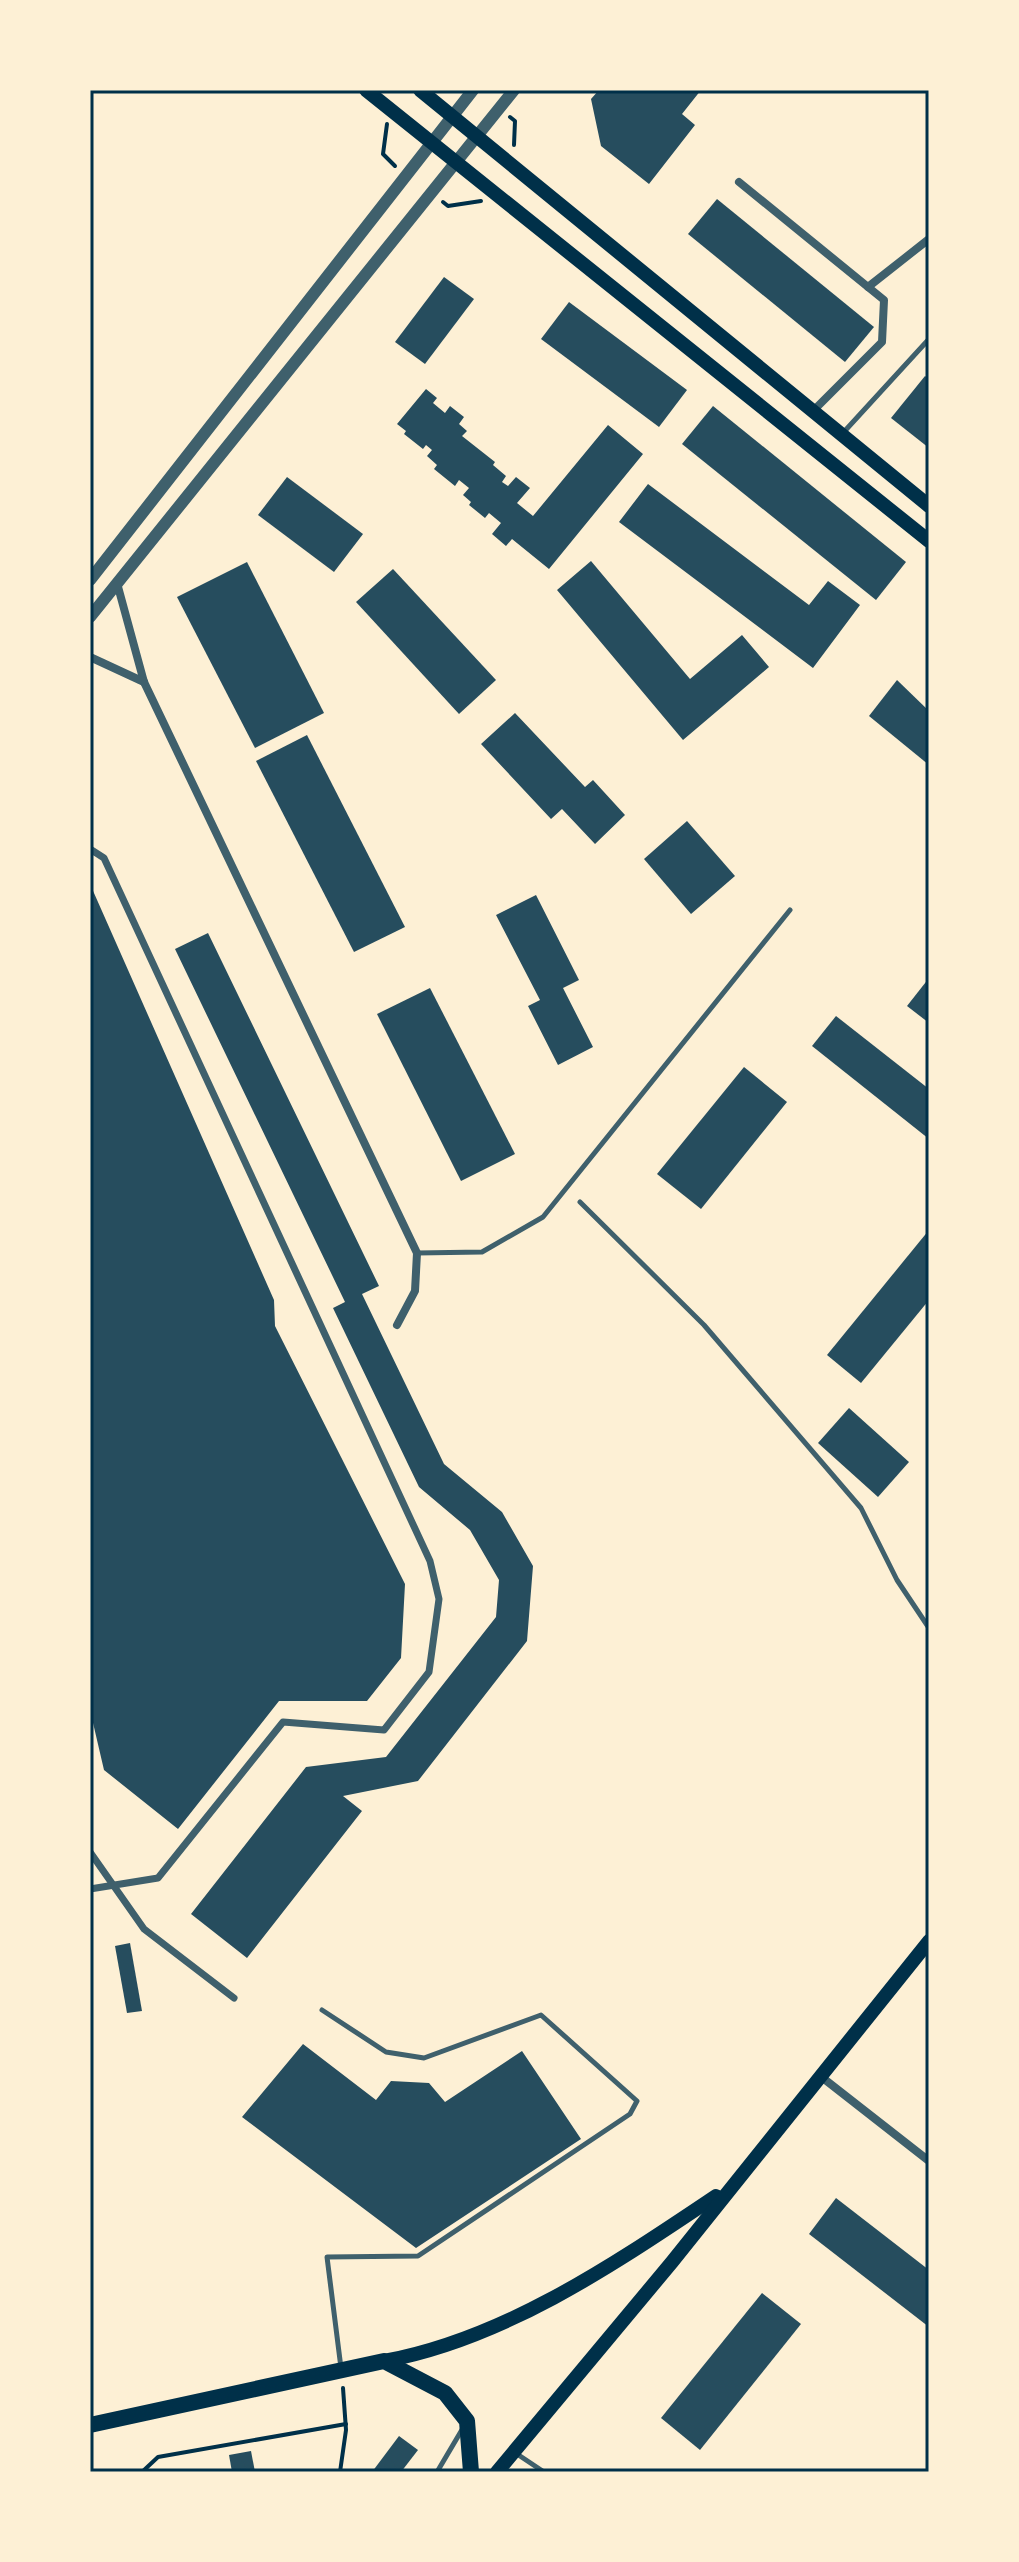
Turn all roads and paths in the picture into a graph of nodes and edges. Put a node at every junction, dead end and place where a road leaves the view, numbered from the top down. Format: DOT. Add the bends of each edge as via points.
graph roads {
  1 [pos="366,90"];
  2 [pos="420,90"];
  3 [pos="473,90"];
  4 [pos="514,90"];
  5 [pos="452,115"];
  6 [pos="476,137"];
  7 [pos="430,143"];
  8 [pos="455,162"];
  9 [pos="739,182"];
  10 [pos="929,239"];
  11 [pos="868,287"];
  12 [pos="929,339"];
  13 [pos="812,412"];
  14 [pos="841,435"];
  15 [pos="929,506"];
  16 [pos="929,541"];
  17 [pos="90,578"];
  18 [pos="117,583"];
  19 [pos="90,617"];
  20 [pos="90,657"];
  21 [pos="144,682"];
  22 [pos="90,849"];
  23 [pos="790,910"];
  24 [pos="580,1202"];
  25 [pos="417,1253"];
  26 [pos="397,1325"];
  27 [pos="929,1628"];
  28 [pos="90,1852"];
  29 [pos="110,1886"];
  30 [pos="90,1889"];
  31 [pos="929,1941"];
  32 [pos="234,1998"];
  33 [pos="322,2010"];
  34 [pos="819,2074"];
  35 [pos="929,2161"];
  36 [pos="727,2189"];
  37 [pos="384,2361"];
  38 [pos="341,2369"];
  39 [pos="467,2421"];
  40 [pos="346,2424"];
  41 [pos="90,2425"];
  42 [pos="513,2451"];
  43 [pos="142,2472"];
  44 [pos="340,2472"];
  45 [pos="437,2472"];
  46 [pos="471,2472"];
  47 [pos="497,2472"];
  48 [pos="544,2472"];
  1 -- 7 [label="main road"];
  2 -- 5 [label="main road"];
  3 -- 5 [label="street"];
  4 -- 6 [label="street"];
  5 -- 6 [label="main road"];
  5 -- 7 [label="street"];
  6 -- 8 [label="street"];
  6 -- 13 [label="main road"];
  7 -- 8 [label="main road"];
  7 -- 17 [label="street"];
  8 -- 16 [label="main road"];
  8 -- 18 [label="street"];
  9 -- 11 [label="street"];
  10 -- 11 [label="street"];
  11 -- 13 [label="street" via="884,300 882,342"];
  12 -- 14 [label="lane"];
  13 -- 14 [label="main road"];
  14 -- 15 [label="main road"];
  18 -- 19 [label="street"];
  18 -- 21 [label="street"];
  20 -- 21 [label="street"];
  21 -- 25 [label="street"];
  22 -- 29 [label="street" via="104,858 430,1561 439,1599 429,1672 384,1730 283,1722 158,1878"];
  23 -- 25 [label="lane" via="543,1217 482,1252"];
  24 -- 27 [label="lane" via="704,1325 861,1508 897,1580"];
  25 -- 26 [label="street" via="415,1291"];
  28 -- 29 [label="street"];
  29 -- 30 [label="street"];
  29 -- 32 [label="street" via="144,1929"];
  31 -- 34 [label="main road"];
  33 -- 38 [label="lane" via="386,2052 424,2058 541,2015 637,2101 630,2114 418,2256 327,2257"];
  34 -- 35 [label="street"];
  34 -- 36 [label="main road"];
  36 -- 37 [label="main road" via="630,2253 526,2310 428,2353"];
  36 -- 42 [label="main road"];
  37 -- 38 [label="main road"];
  37 -- 39 [label="main road" via="445,2393"];
  38 -- 40 [label="path"];
  38 -- 41 [label="main road"];
  39 -- 45 [label="lane"];
  39 -- 46 [label="main road"];
  40 -- 43 [label="path" via="158,2457"];
  40 -- 44 [label="path"];
  42 -- 47 [label="main road"];
  42 -- 48 [label="lane"];
}
